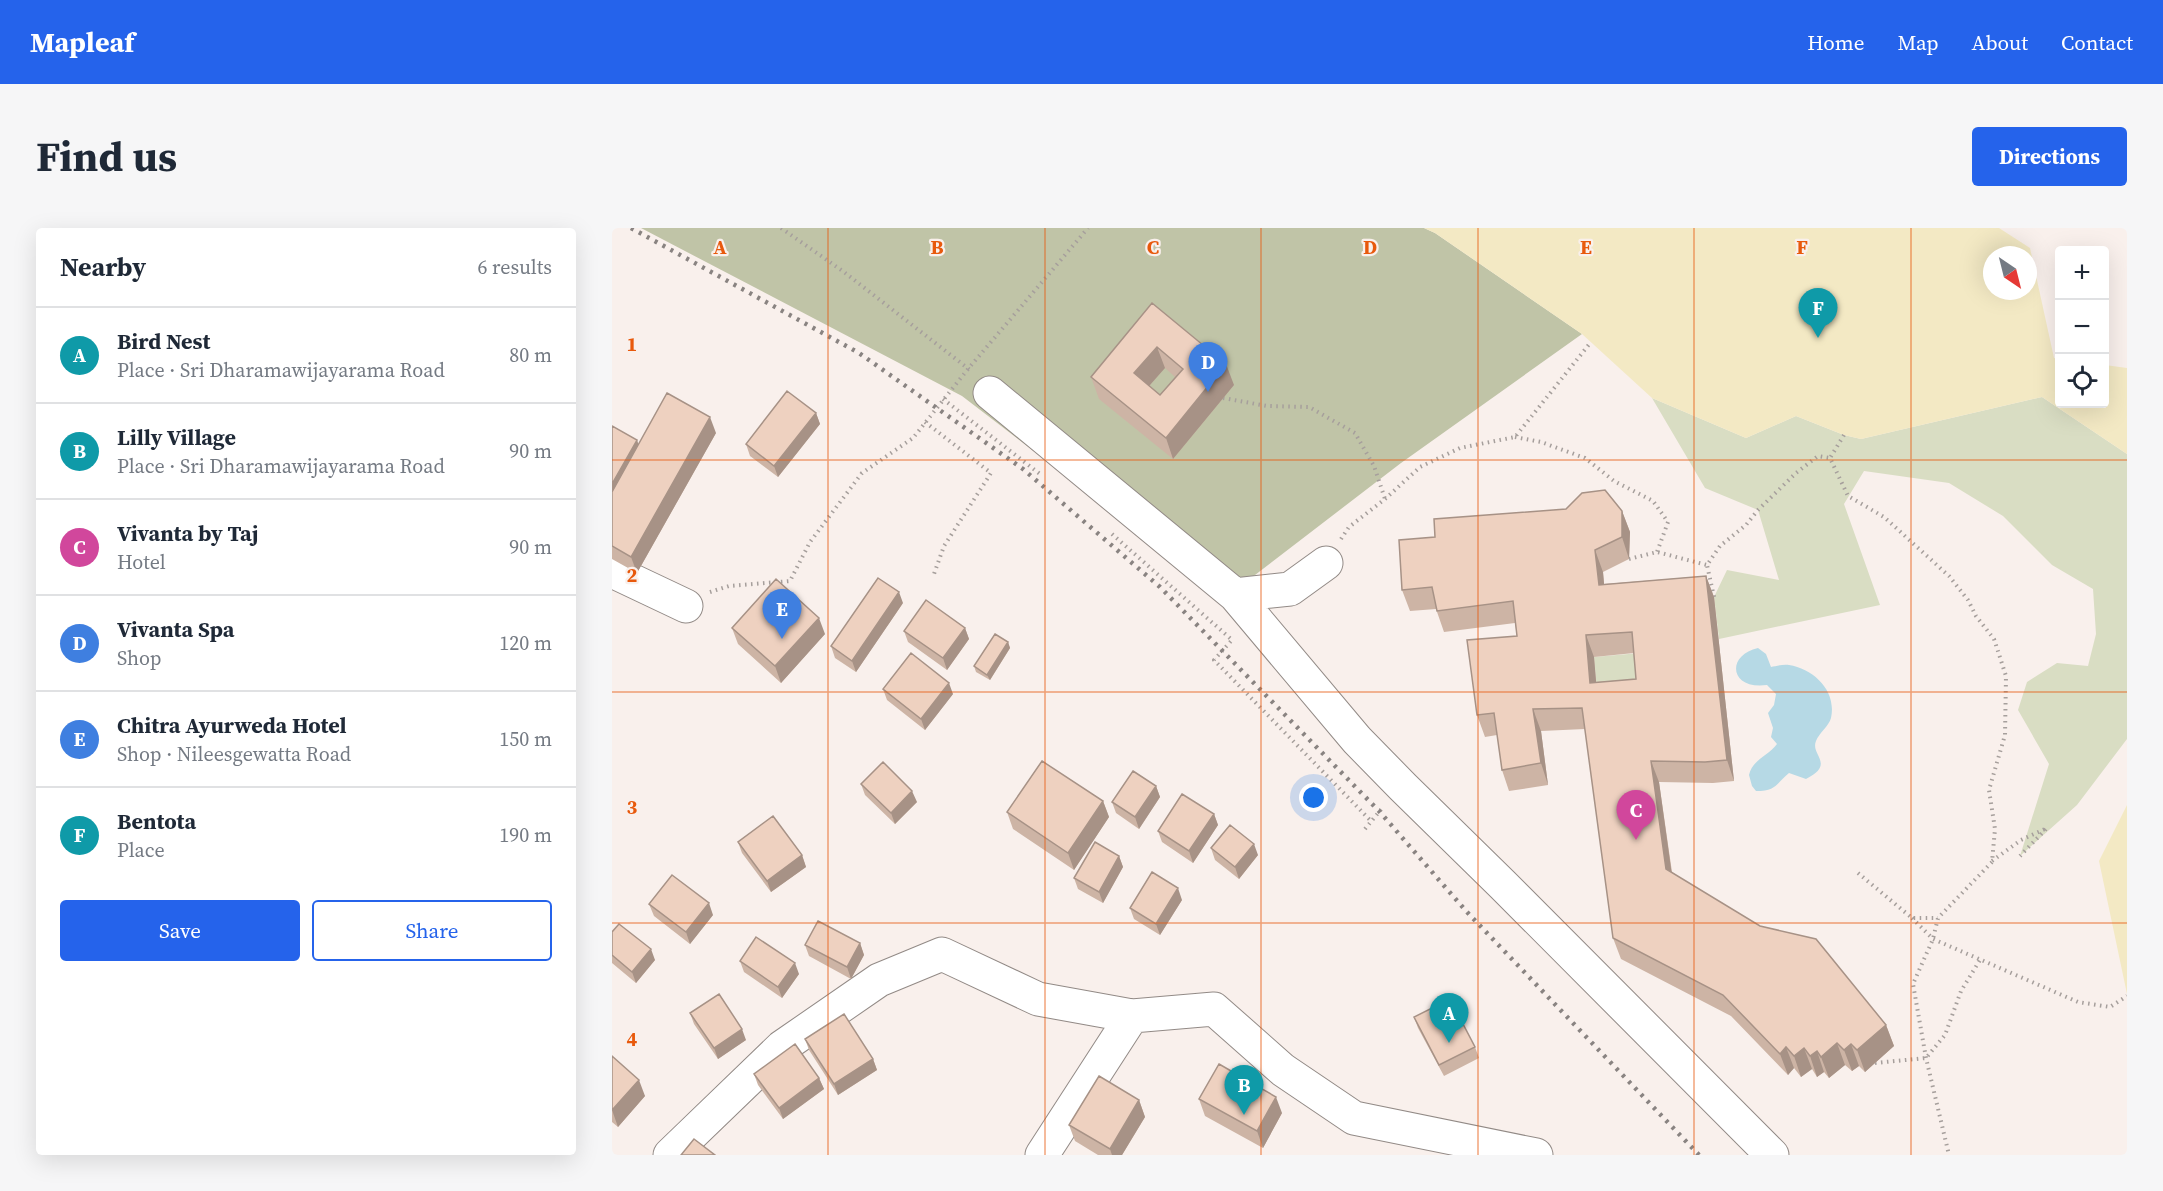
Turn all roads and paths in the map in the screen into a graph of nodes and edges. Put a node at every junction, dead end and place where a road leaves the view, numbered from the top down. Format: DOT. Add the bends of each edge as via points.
graph roads {
  1 [pos="781,228"];
  2 [pos="1088,228"];
  3 [pos="1591,342"];
  4 [pos="968,369"];
  5 [pos="990,393"];
  6 [pos="1223,398"];
  7 [pos="943,399"];
  8 [pos="925,422"];
  9 [pos="1844,435"];
  10 [pos="1515,437"];
  11 [pos="1830,458"];
  12 [pos="1041,475"];
  13 [pos="1385,500"];
  14 [pos="1112,533"];
  15 [pos="1657,552"];
  16 [pos="1629,559"];
  17 [pos="1326,562"];
  18 [pos="1707,565"];
  19 [pos="612,571"];
  20 [pos="934,574"];
  21 [pos="1235,595"];
  22 [pos="1714,597"];
  23 [pos="686,606"];
  24 [pos="1379,811"];
  25 [pos="1371,821"];
  26 [pos="1365,829"];
  27 [pos="2020,856"];
  28 [pos="1992,862"];
  29 [pos="1858,873"];
  30 [pos="1912,918"];
  31 [pos="1938,918"];
  32 [pos="1933,939"];
  33 [pos="1980,960"];
  34 [pos="2127,996"];
  35 [pos="1132,1016"];
  36 [pos="1926,1058"];
  37 [pos="1875,1063"];
  38 [pos="670,1155"];
  39 [pos="1042,1155"];
  40 [pos="1536,1155"];
  41 [pos="1772,1155"];
  42 [pos="1949,1155"];
  1 -- 4 [label="path"];
  2 -- 4 [label="path"];
  3 -- 10 [label="path"];
  4 -- 5 [label="path"];
  4 -- 7 [label="path"];
  5 -- 21 [label="street"];
  6 -- 13 [label="path" via="1267,406 1309,407 1355,433 1374,466"];
  7 -- 8 [label="path"];
  7 -- 12 [label="path"];
  8 -- 20 [label="path" via="991,473 944,546"];
  8 -- 23 [label="path" via="913,438 862,473 810,542 790,582 729,586"];
  9 -- 11 [label="path"];
  10 -- 13 [label="path" via="1460,448 1420,467"];
  10 -- 15 [label="path" via="1585,458 1614,481 1653,501 1668,522"];
  11 -- 18 [label="path" via="1818,456 1797,473 1720,546"];
  11 -- 28 [label="path" via="1848,496 1884,517 1949,576 1994,639 2006,676 2005,735 1989,790 1995,829"];
  13 -- 17 [label="path" via="1349,527"];
  14 -- 25 [label="path" via="1232,640 1214,660"];
  15 -- 16 [label="path"];
  15 -- 18 [label="path"];
  17 -- 21 [label="street" via="1290,588"];
  18 -- 22 [label="path"];
  19 -- 23 [label="street"];
  21 -- 41 [label="street" via="1380,764"];
  24 -- 25 [label="path"];
  25 -- 26 [label="path"];
  27 -- 28 [label="path" via="2047,828 2021,840"];
  28 -- 31 [label="path"];
  29 -- 30 [label="path"];
  30 -- 31 [label="path"];
  30 -- 32 [label="path"];
  31 -- 32 [label="path"];
  32 -- 33 [label="path"];
  32 -- 36 [label="path" via="1913,984"];
  33 -- 34 [label="path" via="2078,1002 2110,1007"];
  33 -- 36 [label="path" via="1961,991 1945,1035"];
  35 -- 38 [label="street" via="1038,999 942,954 879,980 782,1047"];
  35 -- 39 [label="street"];
  35 -- 40 [label="street" via="1214,1009 1283,1070 1354,1118"];
  36 -- 37 [label="path"];
  36 -- 42 [label="path"];
}
